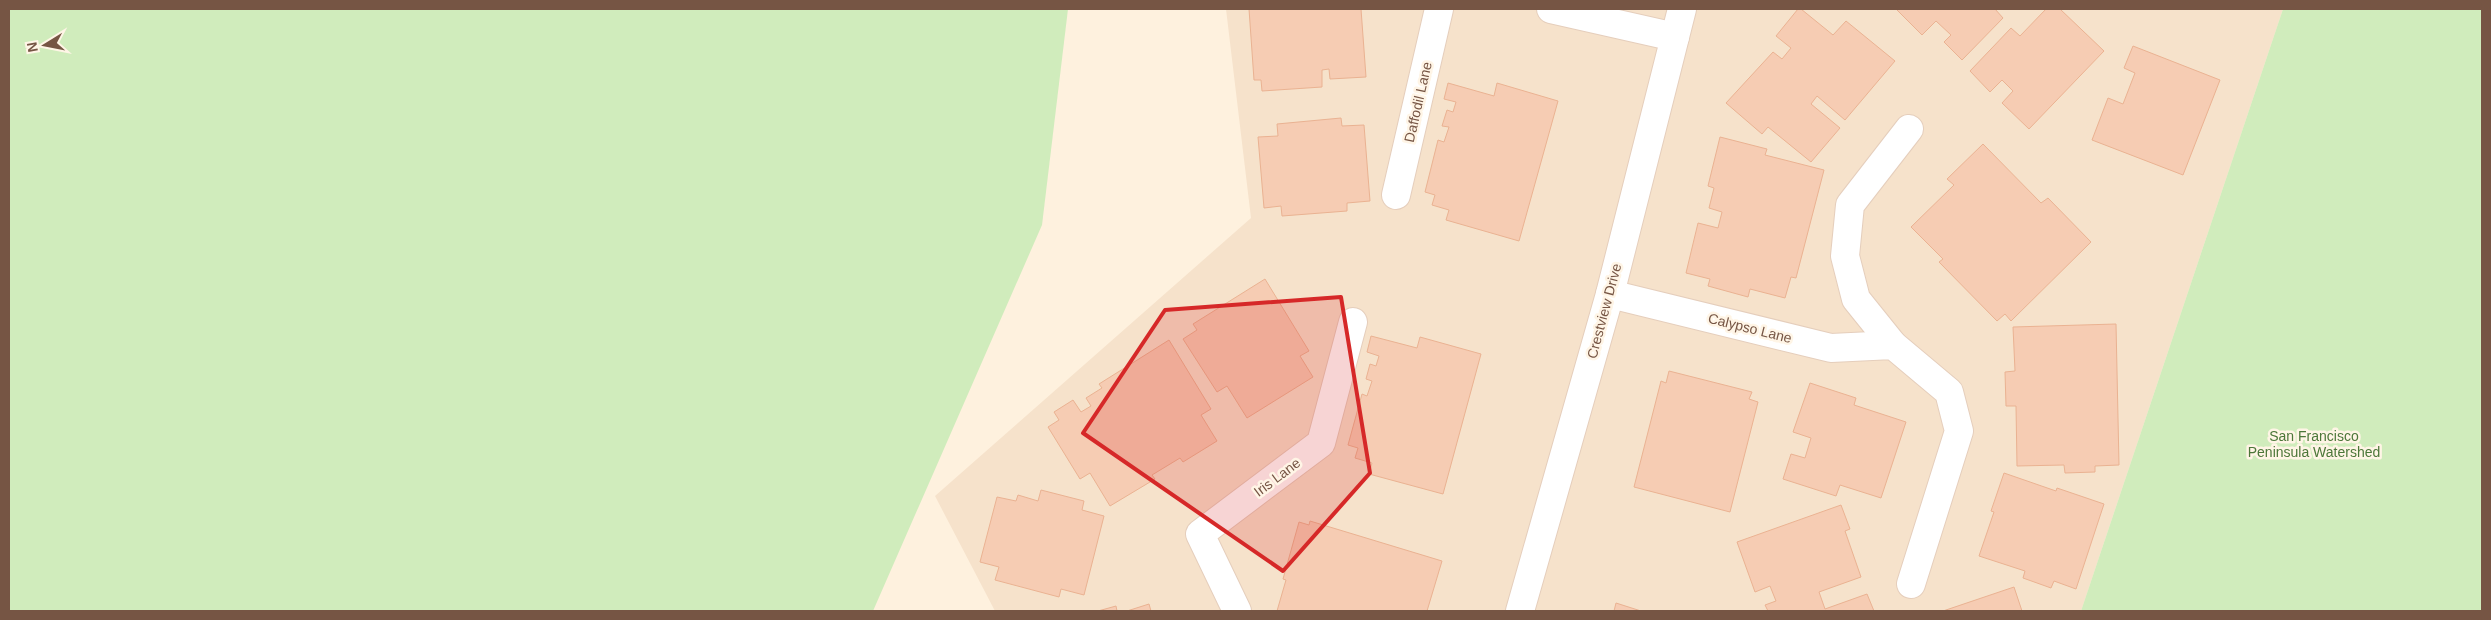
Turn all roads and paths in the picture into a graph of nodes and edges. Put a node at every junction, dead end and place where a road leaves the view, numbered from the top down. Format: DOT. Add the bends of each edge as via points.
graph roads {
  1 [pos="1439,9"];
  2 [pos="1552,9"];
  3 [pos="1682,9"];
  4 [pos="1675,37"];
  5 [pos="1909,129"];
  6 [pos="1396,195"];
  7 [pos="1610,294"];
  8 [pos="1352,322"];
  9 [pos="1893,345"];
  10 [pos="1911,584"];
  11 [pos="1236,611"];
  12 [pos="1520,611"];
  1 -- 6 [label="street, Daffodil Lane"];
  2 -- 4 [label="street"];
  3 -- 4 [label="street, Crestview Drive"];
  4 -- 7 [label="street, Crestview Drive"];
  5 -- 9 [label="street" via="1850,205 1845,256 1856,299"];
  7 -- 9 [label="street, Calypso Lane" via="1831,348"];
  7 -- 12 [label="street, Crestview Drive"];
  8 -- 11 [label="street, Iris Lane" via="1321,443 1200,534"];
  9 -- 10 [label="street" via="1949,392 1959,432"];
}
